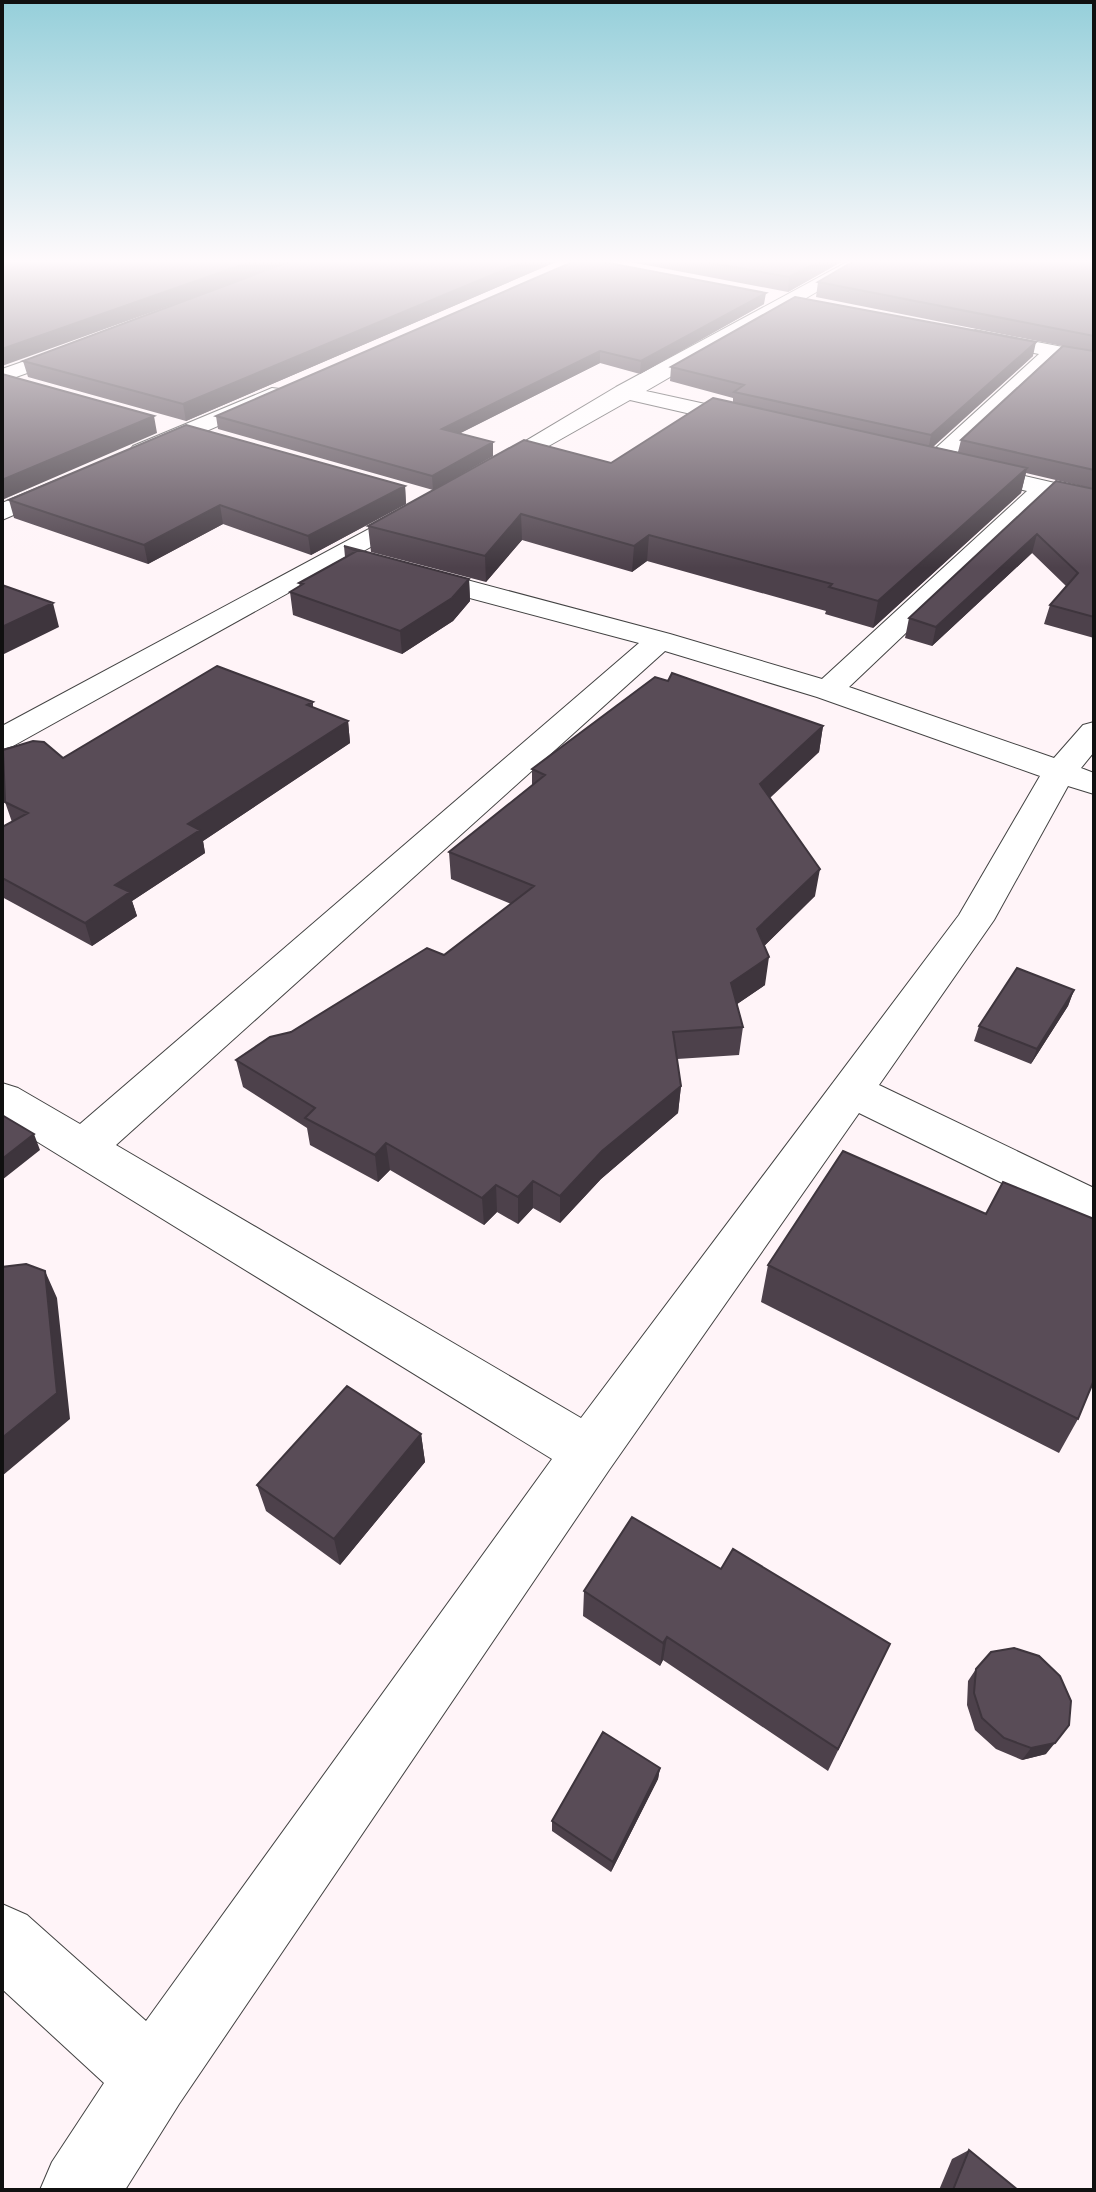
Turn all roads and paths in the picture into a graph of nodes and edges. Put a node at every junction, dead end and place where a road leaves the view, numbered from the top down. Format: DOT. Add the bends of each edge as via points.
graph roads {
  1 [pos="41,363"];
  2 [pos="676,363"];
  3 [pos="1040,363"];
  4 [pos="2,378"];
  5 [pos="288,387"];
  6 [pos="33,388"];
  7 [pos="624,392"];
  8 [pos="156,422"];
  9 [pos="779,427"];
  10 [pos="186,431"];
  11 [pos="216,439"];
  12 [pos="115,462"];
  13 [pos="87,474"];
  14 [pos="1045,488"];
  15 [pos="406,493"];
  16 [pos="449,493"];
  17 [pos="1094,499"];
  18 [pos="2,512"];
  19 [pos="340,555"];
  20 [pos="660,640"];
  21 [pos="828,690"];
  22 [pos="1094,732"];
  23 [pos="2,739"];
  24 [pos="1076,778"];
  25 [pos="853,1091"];
  26 [pos="2,1099"];
  27 [pos="82,1149"];
  28 [pos="1094,1209"];
  29 [pos="589,1452"];
  30 [pos="2,1940"];
  31 [pos="152,2077"];
  32 [pos="80,2190"];
  1 -- 4 [label="street"];
  2 -- 7 [label="street"];
  3 -- 14 [label="street" via="926,460"];
  4 -- 6 [label="street"];
  5 -- 10 [label="street"];
  7 -- 9 [label="street"];
  7 -- 16 [label="street"];
  8 -- 10 [label="street"];
  10 -- 11 [label="street"];
  10 -- 12 [label="street"];
  13 -- 18 [label="street"];
  14 -- 17 [label="street"];
  14 -- 21 [label="street"];
  15 -- 16 [label="street"];
  16 -- 19 [label="street"];
  19 -- 20 [label="street"];
  19 -- 23 [label="street"];
  20 -- 21 [label="street"];
  20 -- 27 [label="street"];
  21 -- 24 [label="street"];
  22 -- 24 [label="street"];
  24 -- 25 [label="street"];
  25 -- 28 [label="street"];
  25 -- 29 [label="street"];
  26 -- 27 [label="street"];
  27 -- 29 [label="street"];
  29 -- 31 [label="street"];
  30 -- 31 [label="street"];
  31 -- 32 [label="street"];
}
